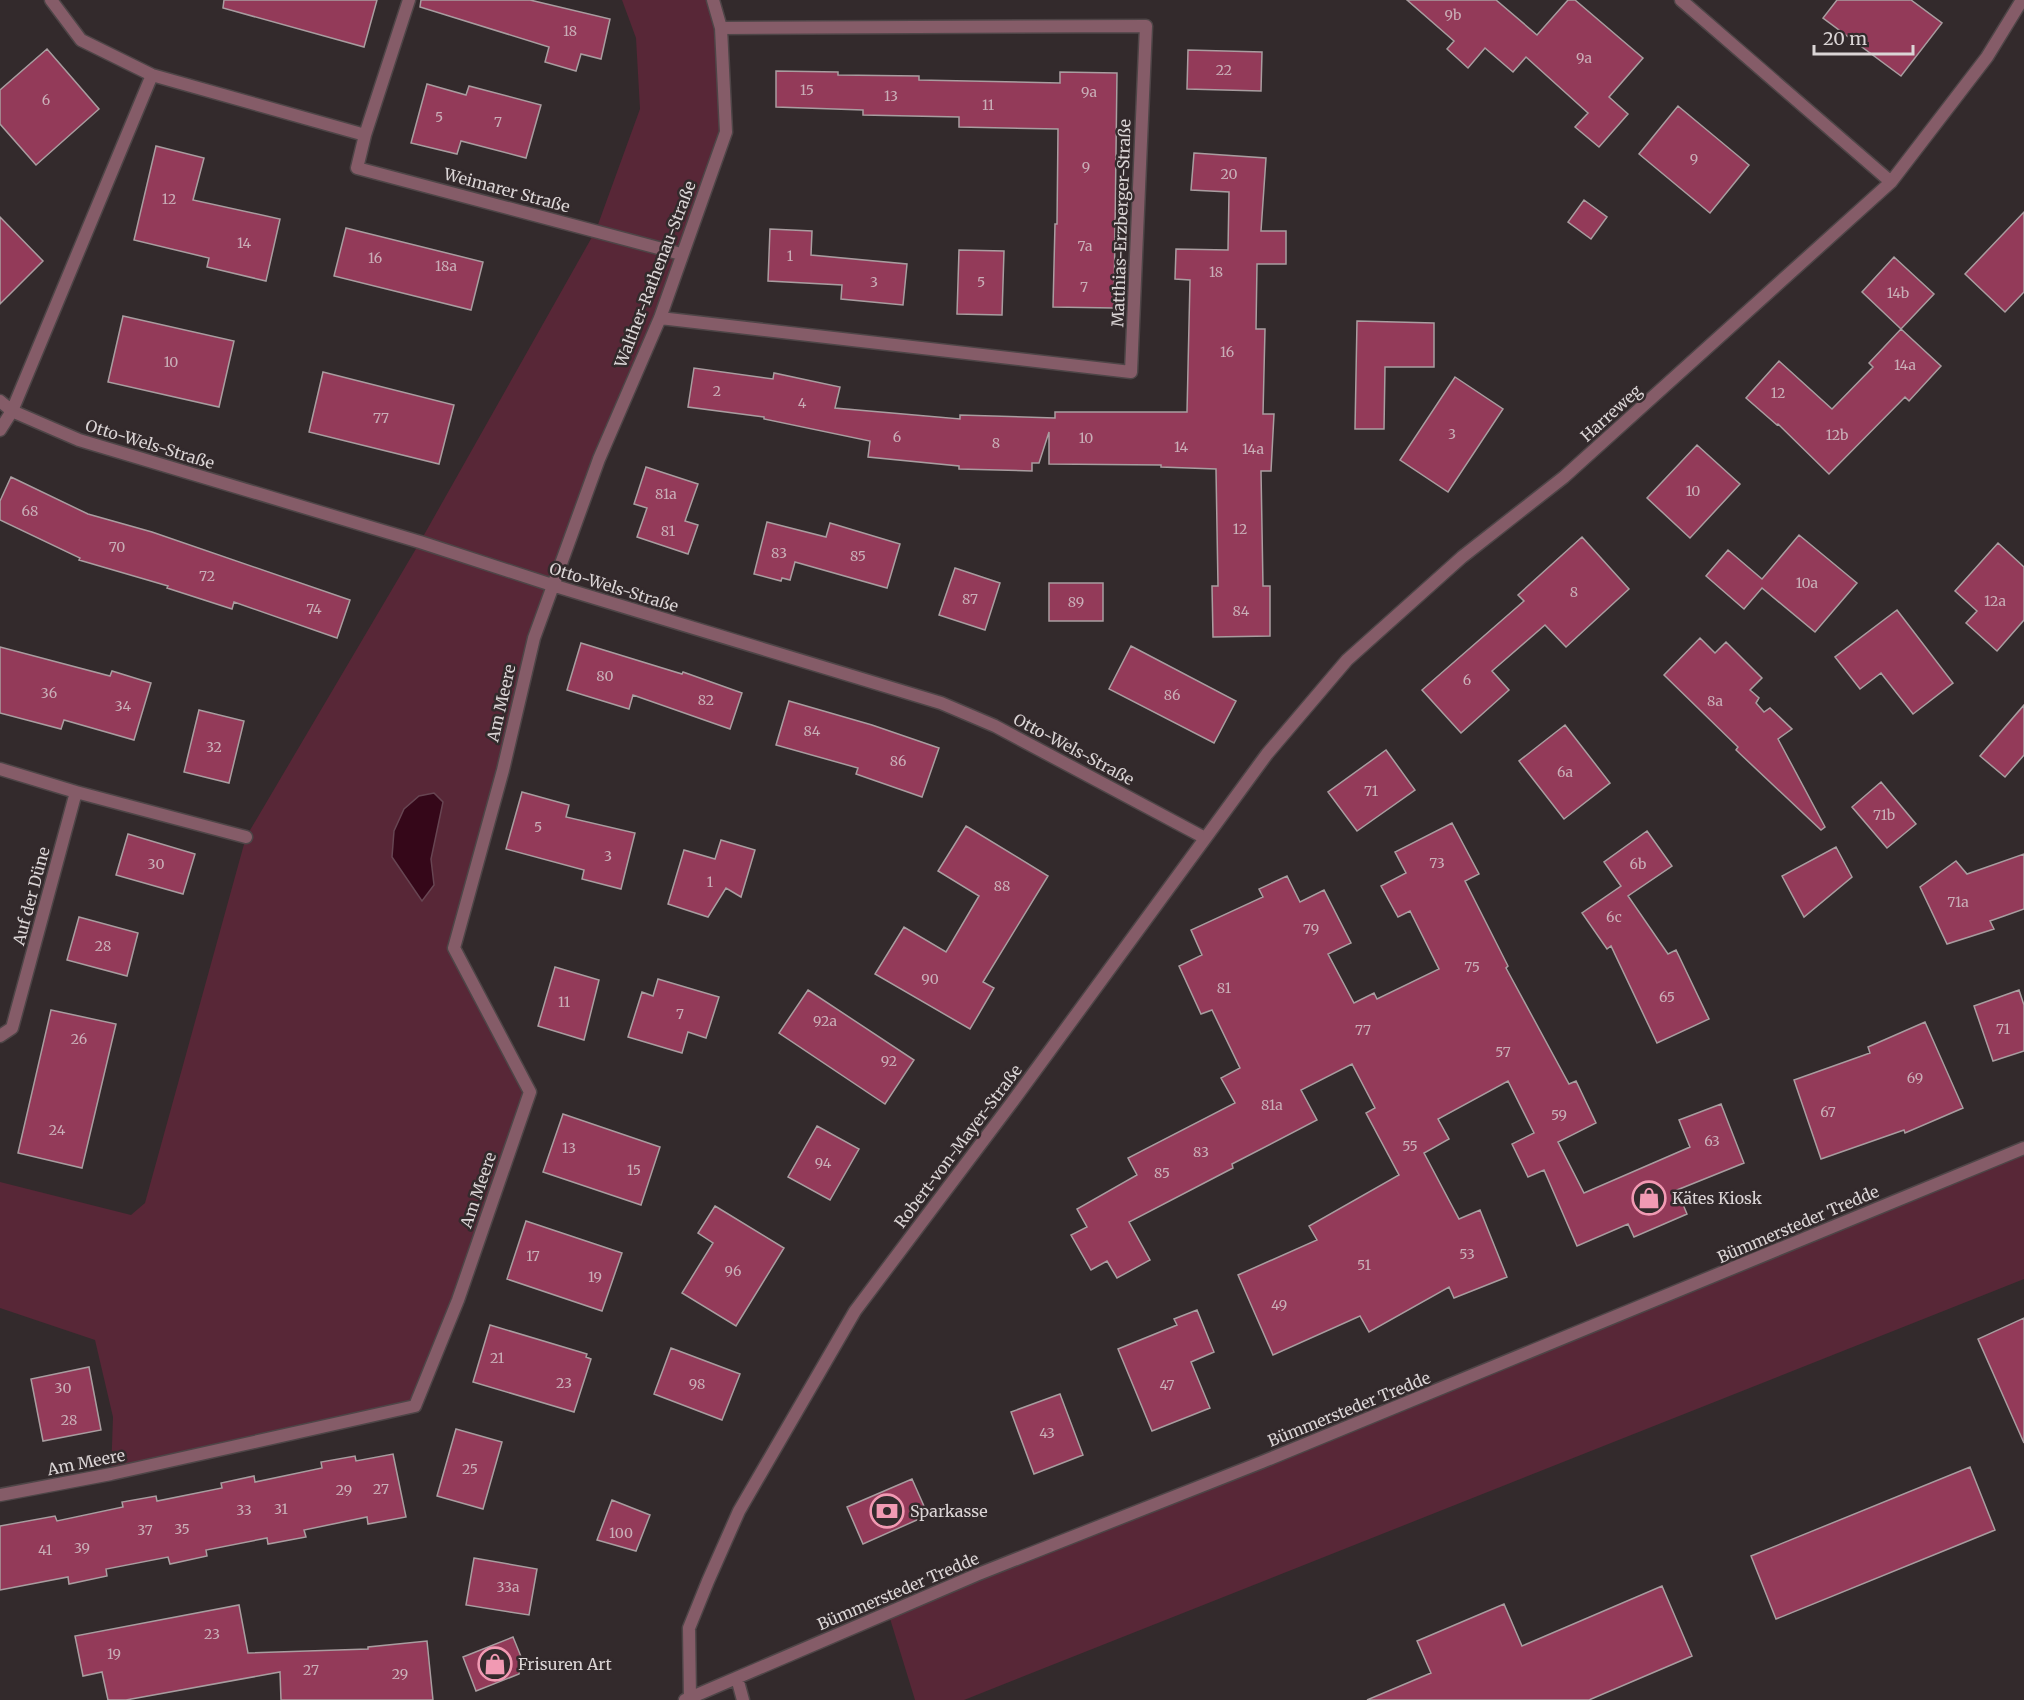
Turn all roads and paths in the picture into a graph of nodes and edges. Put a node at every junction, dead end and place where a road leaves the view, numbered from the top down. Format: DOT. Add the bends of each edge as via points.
graph roads {
  1 [pos="51,0"];
  2 [pos="409,0"];
  3 [pos="713,0"];
  4 [pos="1680,0"];
  5 [pos="2022,0"];
  6 [pos="721,28"];
  7 [pos="152,75"];
  8 [pos="365,135"];
  9 [pos="1891,182"];
  10 [pos="681,254"];
  11 [pos="660,318"];
  12 [pos="0,401"];
  13 [pos="12,411"];
  14 [pos="0,430"];
  15 [pos="552,585"];
  16 [pos="1347,660"];
  17 [pos="0,769"];
  18 [pos="76,792"];
  19 [pos="246,837"];
  20 [pos="1205,838"];
  21 [pos="0,1036"];
  22 [pos="2024,1148"];
  23 [pos="0,1494"];
  24 [pos="737,1678"];
  25 [pos="688,1699"];
  26 [pos="743,1700"];
  1 -- 7 [label="street" via="81,40"];
  2 -- 8 [label="street, Weimarer Straße"];
  3 -- 6 [label="street, Walther-Rathenau-Straße"];
  4 -- 9 [label="street"];
  5 -- 9 [label="street, Harreweg" via="1987,57"];
  6 -- 10 [label="street, Walther-Rathenau-Straße" via="726,132"];
  6 -- 11 [label="street, Matthias-Erzberger-Straße" via="1146,26 1131,372"];
  7 -- 8 [label="street"];
  7 -- 13 [label="street"];
  8 -- 10 [label="street, Weimarer Straße" via="357,168"];
  9 -- 16 [label="street, Harreweg" via="1564,477 1461,556"];
  10 -- 11 [label="street, Walther-Rathenau-Straße"];
  11 -- 15 [label="street, Walther-Rathenau-Straße" via="599,459"];
  12 -- 13 [label="street, Otto-Wels-Straße"];
  13 -- 14 [label="street"];
  13 -- 15 [label="street, Otto-Wels-Straße" via="79,440"];
  15 -- 20 [label="street, Otto-Wels-Straße" via="941,703 995,726"];
  15 -- 23 [label="street, Am Meere" via="534,638 454,948 530,1092 458,1300 415,1406 144,1467"];
  16 -- 20 [label="street, Robert-von-Mayer-Straße" via="1267,754"];
  17 -- 18 [label="street"];
  18 -- 19 [label="street"];
  18 -- 21 [label="street, Auf der Düne" via="12,1028"];
  20 -- 25 [label="street, Robert-von-Mayer-Straße" via="849,1320 739,1511 708,1581 689,1628"];
  22 -- 24 [label="street, Bümmersteder Tredde" via="965,1580"];
  24 -- 25 [label="street, Bümmersteder Tredde"];
  24 -- 26 [label="street"];
}
